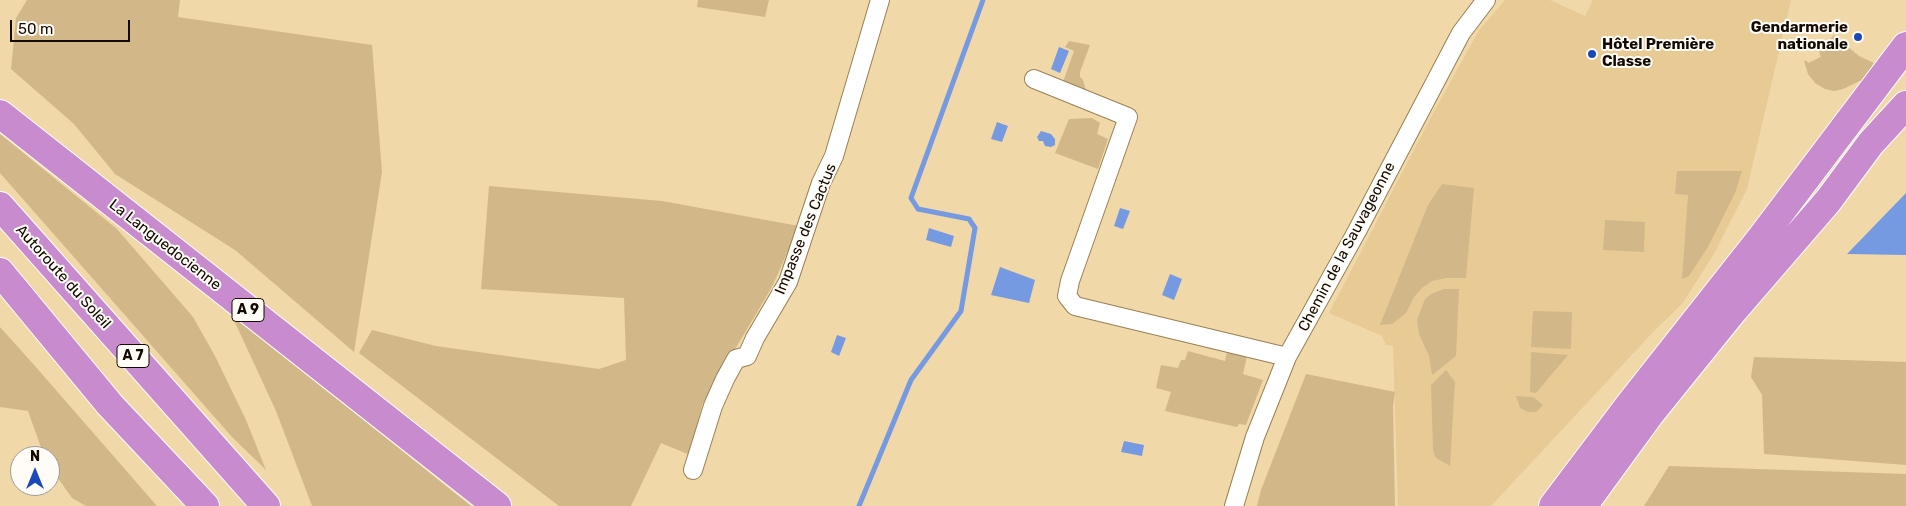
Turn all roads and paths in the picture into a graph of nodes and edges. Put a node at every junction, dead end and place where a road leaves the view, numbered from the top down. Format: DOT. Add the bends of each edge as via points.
graph roads {
  1 [pos="880,0"];
  2 [pos="1486,0"];
  3 [pos="1905,49"];
  4 [pos="1034,79"];
  5 [pos="1906,90"];
  6 [pos="1906,105"];
  7 [pos="1906,113"];
  8 [pos="0,114"];
  9 [pos="1906,132"];
  10 [pos="1871,143"];
  11 [pos="1828,201"];
  12 [pos="0,206"];
  13 [pos="0,272"];
  14 [pos="1287,357"];
  15 [pos="110,405"];
  16 [pos="1640,409"];
  17 [pos="1630,441"];
  18 [pos="693,470"];
  19 [pos="192,506"];
  20 [pos="205,506"];
  21 [pos="266,506"];
  22 [pos="497,506"];
  23 [pos="1234,506"];
  24 [pos="1534,506"];
  25 [pos="1553,506"];
  26 [pos="1567,506"];
  27 [pos="1583,506"];
  28 [pos="1594,506"];
  1 -- 18 [label="street, Impasse des Cactus" via="834,156 821,183 788,282 747,356 736,359 725,379"];
  2 -- 14 [label="street, Chemin de la Sauvageonne" via="1461,33"];
  3 -- 10 [label="highway"];
  3 -- 16 [label="highway" via="1761,238"];
  4 -- 14 [label="street" via="1128,117 1070,281 1067,296 1075,306"];
  5 -- 10 [label="highway"];
  6 -- 10 [label="highway"];
  7 -- 10 [label="highway"];
  8 -- 22 [label="highway, La Languedocienne / A 9"];
  9 -- 11 [label="highway"];
  10 -- 11 [label="highway"];
  11 -- 16 [label="highway" via="1732,311"];
  12 -- 21 [label="highway, Autoroute du Soleil / A 7"];
  13 -- 15 [label="highway"];
  14 -- 23 [label="street, Chemin de la Sauvageonne" via="1255,437"];
  15 -- 19 [label="highway"];
  15 -- 20 [label="highway"];
  16 -- 17 [label="highway"];
  16 -- 24 [label="highway"];
  16 -- 25 [label="highway"];
  16 -- 26 [label="highway"];
  17 -- 27 [label="highway"];
  17 -- 28 [label="highway"];
}
